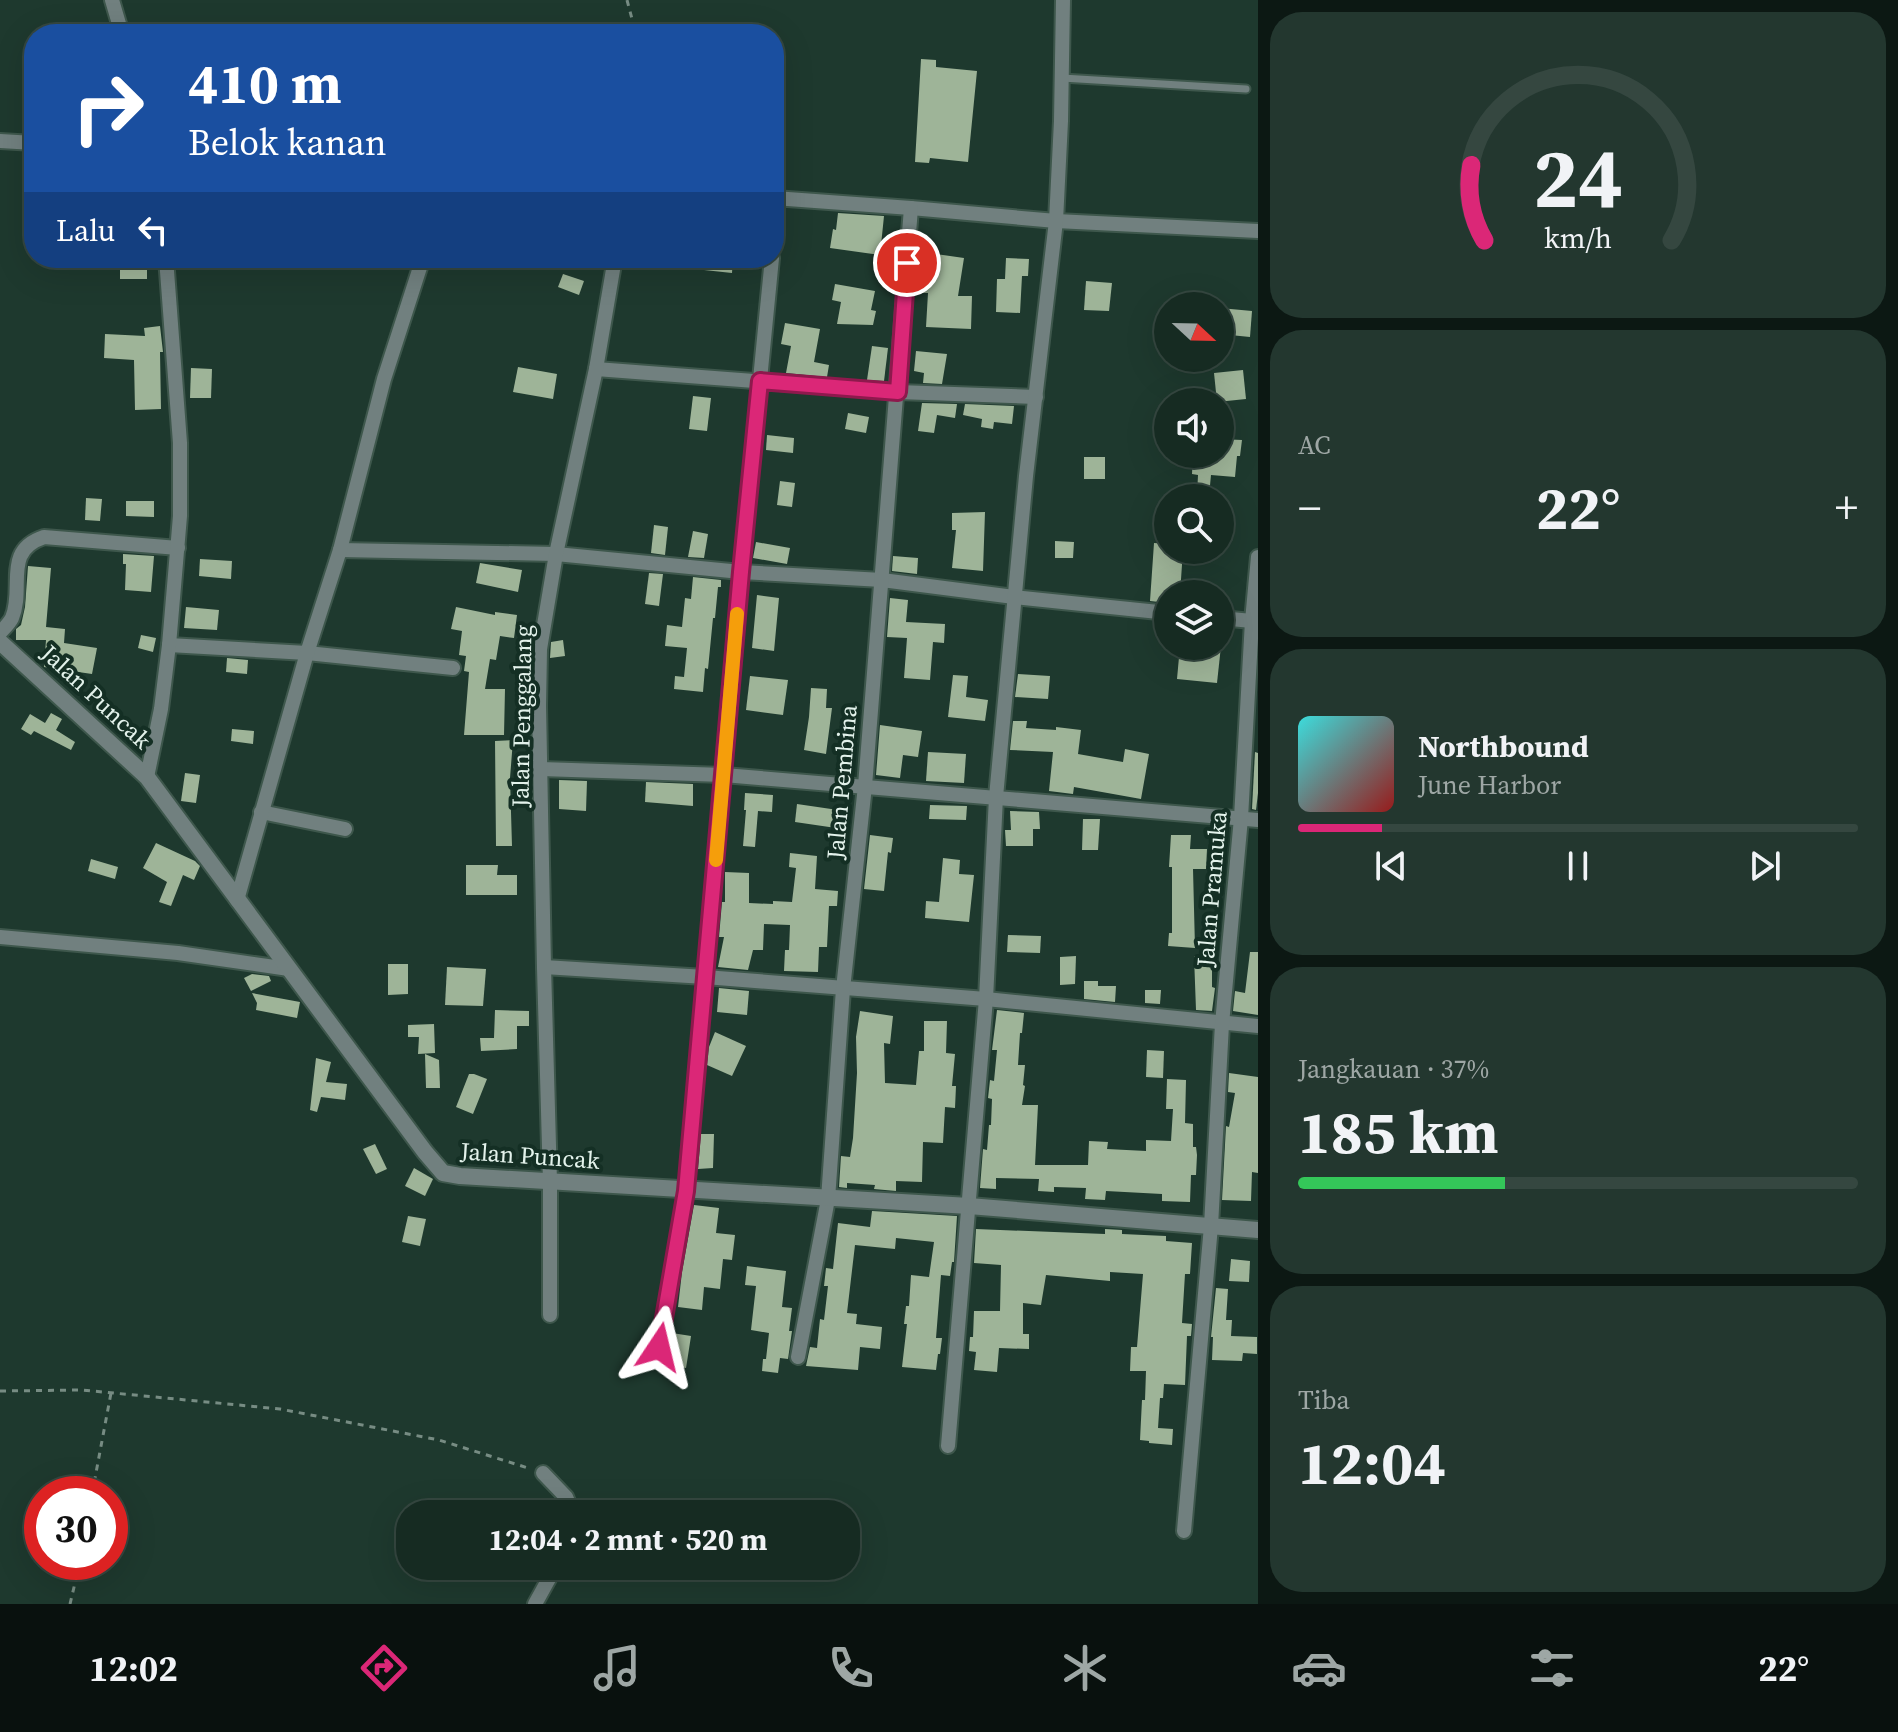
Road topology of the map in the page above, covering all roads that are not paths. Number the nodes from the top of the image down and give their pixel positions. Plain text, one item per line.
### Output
1 (112, 0) edge
2 (1063, 0) edge
3 (119, 24) edge
4 (1062, 78) junction
5 (1246, 89) dead end
6 (0, 141) edge
7 (24, 142) edge
8 (784, 199) edge
9 (911, 208) junction
10 (1056, 221) junction
11 (1258, 231) edge
12 (167, 268) edge
13 (420, 268) edge
14 (613, 268) edge
15 (771, 268) edge
16 (596, 369) junction
17 (760, 381) junction
18 (898, 392) junction
19 (1036, 397) junction
20 (178, 548) junction
21 (340, 550) junction
22 (556, 554) junction
23 (1258, 557) edge
24 (741, 572) junction
25 (882, 580) junction
26 (1014, 597) junction
27 (1154, 612) edge
28 (1234, 619) edge
29 (1252, 621) junction
30 (0, 633) edge
31 (0, 642) edge
32 (169, 645) junction
33 (307, 653) junction
34 (453, 668) dead end
35 (541, 769) junction
36 (724, 775) junction
37 (147, 777) junction
38 (865, 786) junction
39 (996, 797) junction
40 (261, 812) junction
41 (1241, 818) junction
42 (1258, 820) edge
43 (345, 829) dead end
44 (237, 900) junction
45 (0, 937) edge
46 (544, 967) junction
47 (289, 969) junction
48 (705, 977) junction
49 (843, 989) junction
50 (986, 999) junction
51 (1222, 1024) junction
52 (1258, 1026) edge
53 (550, 1182) junction
54 (686, 1191) junction
55 (828, 1199) junction
56 (969, 1206) junction
57 (1211, 1226) junction
58 (1258, 1230) edge
59 (550, 1315) dead end
60 (659, 1347) dead end
61 (798, 1357) dead end
62 (948, 1446) dead end
63 (543, 1473) road end
64 (567, 1500) edge
65 (1184, 1531) dead end
66 (548, 1580) edge
67 (535, 1604) edge

1 - 3 street
2 - 4 street
4 - 5 lane
4 - 10 street
6 - 7 street
8 - 9 street
9 - 10 street
9 - 18 street, Jalan Pembina
10 - 11 street
10 - 19 street
12 - 20 street
13 - 21 street
14 - 16 street, Jalan Penggalang
15 - 17 street
16 - 17 street
16 - 22 street, Jalan Penggalang
17 - 18 street
17 - 24 street
18 - 19 street
18 - 25 street, Jalan Pembina
19 - 26 street
20 - 30 street
20 - 32 street
21 - 22 street
21 - 33 street
22 - 24 street
22 - 35 street, Jalan Penggalang
23 - 29 street, Jalan Pramuka
24 - 25 street
24 - 36 street
25 - 26 street
25 - 38 street, Jalan Pembina
26 - 27 street
26 - 39 street
28 - 29 street
29 - 41 street, Jalan Pramuka
31 - 37 street, Jalan Puncak
32 - 33 street
32 - 37 street
33 - 34 street
33 - 40 street
35 - 36 street
35 - 46 street, Jalan Penggalang
36 - 38 street
36 - 48 street
37 - 44 street, Jalan Puncak
38 - 39 street
38 - 49 street, Jalan Pembina
39 - 41 street
39 - 50 street
40 - 43 street
40 - 44 street
41 - 42 street
41 - 51 street, Jalan Pramuka
44 - 47 street, Jalan Puncak
45 - 47 street
46 - 48 street
46 - 53 street, Jalan Penggalang
47 - 53 street, Jalan Puncak
48 - 49 street
48 - 54 street
49 - 50 street
49 - 55 street, Jalan Pembina
50 - 51 street
50 - 56 street
51 - 52 street
51 - 57 street, Jalan Pramuka
53 - 54 street, Jalan Puncak
53 - 59 street, Jalan Penggalang
54 - 55 street, Jalan Puncak
54 - 60 street
55 - 56 street, Jalan Puncak
55 - 61 street, Jalan Pembina
56 - 57 street, Jalan Puncak
56 - 62 street
57 - 58 street, Jalan Puncak
57 - 65 street, Jalan Pramuka
63 - 64 street
66 - 67 street

